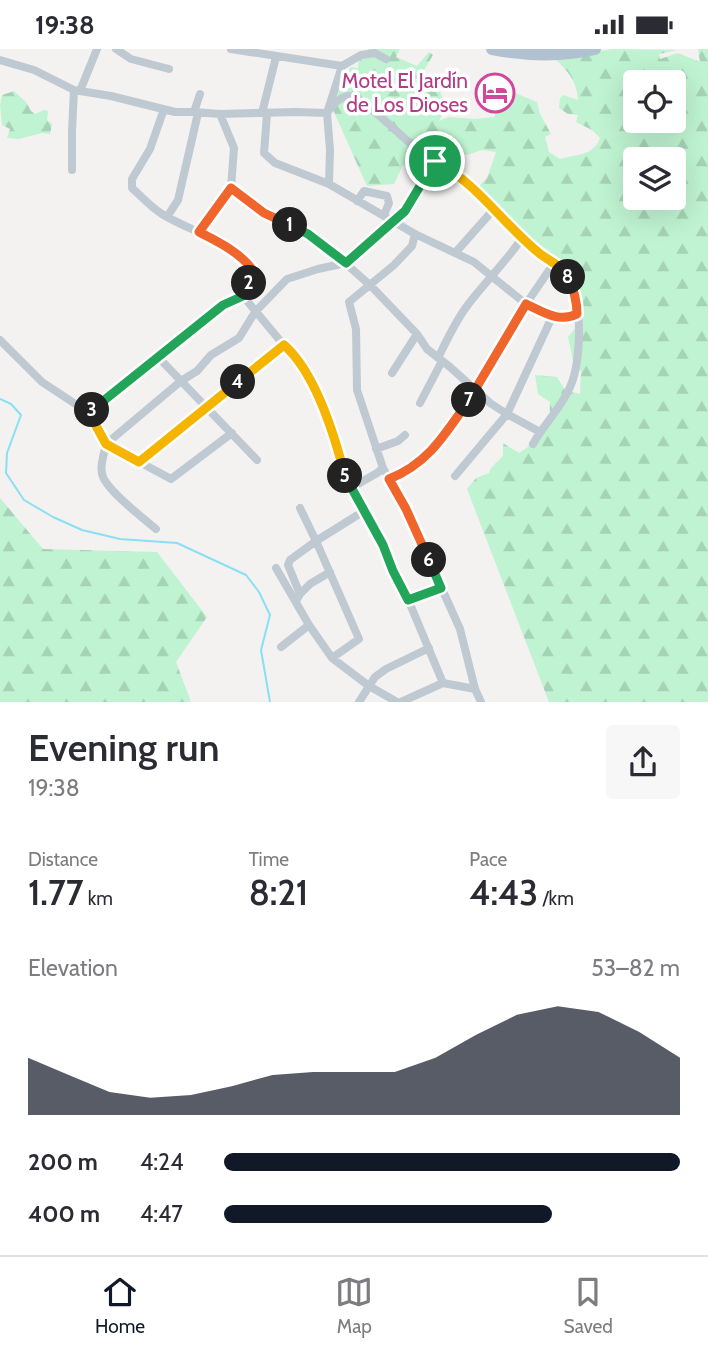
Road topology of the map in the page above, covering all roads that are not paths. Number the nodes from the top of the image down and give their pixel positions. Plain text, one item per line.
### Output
1 (97, 49) edge
2 (116, 49) edge
3 (231, 49) edge
4 (492, 49) edge
5 (595, 49) edge
6 (276, 57) junction
7 (386, 59) dead end
8 (0, 60) edge
9 (342, 66) junction
10 (169, 69) dead end
11 (77, 91) junction
12 (200, 94) dead end
13 (163, 109) junction
14 (196, 112) junction
15 (265, 113) junction
16 (327, 113) junction
17 (220, 114) junction
18 (435, 161) junction
19 (72, 170) dead end
20 (329, 184) junction
21 (231, 188) junction
22 (357, 201) junction
23 (494, 209) junction
24 (384, 215) junction
25 (167, 217) junction
26 (394, 222) junction
27 (199, 232) junction
28 (415, 234) junction
29 (522, 238) junction
30 (455, 253) junction
31 (346, 263) junction
32 (554, 263) junction
33 (491, 276) junction
34 (371, 286) junction
35 (243, 296) junction
36 (526, 304) junction
37 (255, 311) junction
38 (577, 314) junction
39 (552, 317) junction
40 (417, 334) junction
41 (0, 340) edge
42 (284, 345) junction
43 (159, 357) junction
44 (440, 360) junction
45 (391, 373) dead end
46 (181, 381) junction
47 (477, 390) junction
48 (420, 404) dead end
49 (207, 407) junction
50 (89, 413) junction
51 (508, 414) junction
52 (540, 432) junction
53 (232, 433) junction
54 (405, 435) dead end
55 (106, 444) junction
56 (533, 444) dead end
57 (376, 449) junction
58 (257, 460) dead end
59 (139, 462) junction
60 (383, 468) junction
61 (455, 477) dead end
62 (389, 479) junction
63 (351, 488) junction
64 (300, 508) dead end
65 (364, 511) junction
66 (156, 529) dead end
67 (316, 541) junction
68 (276, 568) dead end
69 (330, 572) junction
70 (441, 588) junction
71 (298, 598) junction
72 (408, 600) junction
73 (309, 625) junction
74 (281, 647) dead end
75 (429, 648) junction
76 (332, 658) junction
77 (443, 683) junction
78 (369, 686) junction
79 (475, 689) junction
80 (359, 702) edge
81 (399, 702) edge
82 (481, 702) edge

1 - 11 street
2 - 10 street
3 - 6 street
4 - 5 main road
6 - 9 street
6 - 15 street
7 - 9 street
8 - 11 street
9 - 16 street
11 - 13 street
11 - 19 street
12 - 14 street
13 - 14 street
13 - 25 street
14 - 17 street
14 - 25 street
15 - 16 street
15 - 17 street
15 - 20 street
16 - 18 street
16 - 20 street
17 - 21 street
18 - 23 street
18 - 26 street
20 - 22 street
21 - 27 street
21 - 31 street
22 - 24 street
22 - 24 street
23 - 29 street
23 - 30 street
24 - 26 street
25 - 27 street
26 - 28 street
26 - 31 street
27 - 35 street
28 - 30 street
28 - 34 street
29 - 32 street
29 - 33 street
30 - 33 street
31 - 34 street
31 - 37 street
32 - 36 street
32 - 38 street
33 - 36 street
33 - 44 street
34 - 40 street
34 - 57 street
35 - 37 street
35 - 43 street
36 - 39 street
36 - 47 street
37 - 42 street
37 - 46 street
38 - 39 street
38 - 52 street
39 - 51 street
40 - 44 street
40 - 45 street
41 - 50 street
42 - 49 street
42 - 63 street
43 - 46 street
43 - 50 street
44 - 47 street
44 - 48 street
46 - 49 street
46 - 55 street
47 - 51 street
47 - 62 street
49 - 53 street
49 - 59 street
50 - 55 street
51 - 52 street
51 - 61 street
52 - 56 street
53 - 58 street
53 - 59 street
54 - 57 street
55 - 59 street
55 - 66 street
57 - 60 street
60 - 62 street
60 - 63 street
62 - 70 street
63 - 65 street
64 - 67 street
65 - 67 street
65 - 72 street
67 - 69 street
67 - 71 street
68 - 71 street
69 - 71 street
69 - 76 street
70 - 72 street
70 - 79 street
71 - 73 street
72 - 75 street
73 - 74 street
73 - 76 street
75 - 77 street
75 - 78 street
76 - 78 street
77 - 79 street
77 - 81 street
78 - 80 street
78 - 81 street
79 - 82 street

